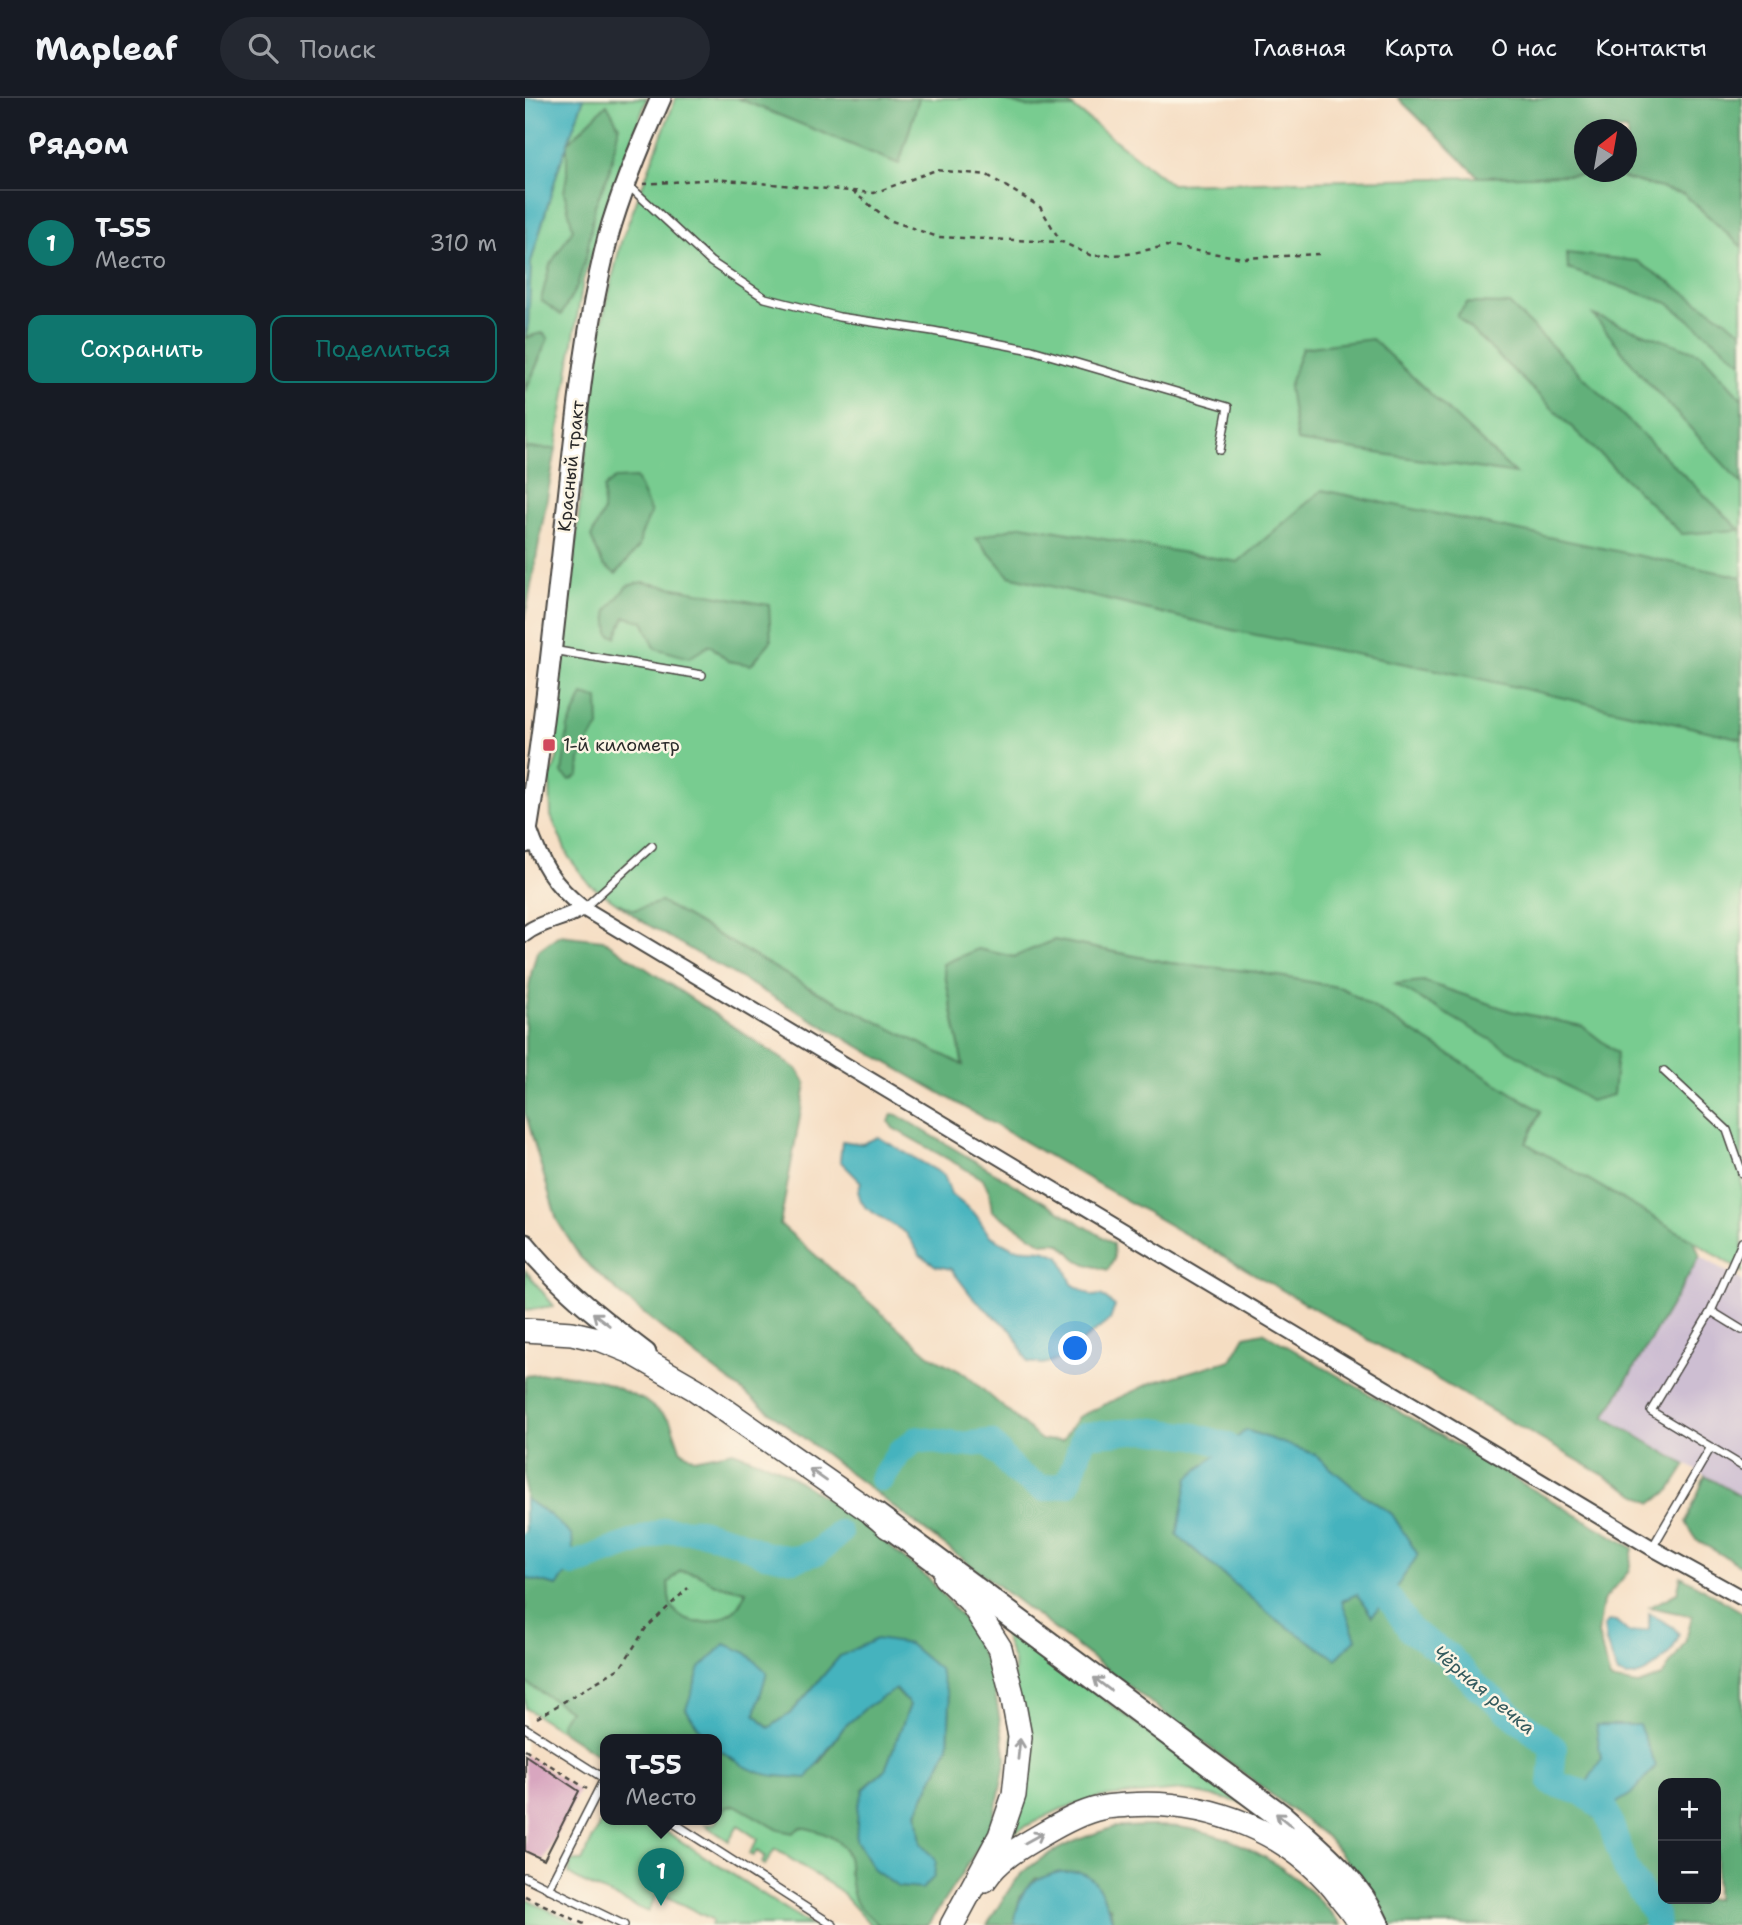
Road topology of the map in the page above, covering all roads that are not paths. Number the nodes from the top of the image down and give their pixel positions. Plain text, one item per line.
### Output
1 (661, 98) edge
2 (626, 184) junction
3 (1220, 450) dead end
4 (551, 650) junction
5 (702, 675) dead end
6 (526, 834) edge
7 (652, 846) dead end
8 (583, 908) junction
9 (525, 934) edge
10 (1664, 1071) dead end
11 (1742, 1173) edge
12 (1742, 1242) edge
13 (525, 1244) edge
14 (1711, 1311) junction
15 (525, 1330) edge
16 (1742, 1330) edge
17 (695, 1389) junction
18 (1711, 1447) junction
19 (1742, 1466) edge
20 (874, 1514) junction
21 (1652, 1548) junction
22 (1742, 1598) edge
23 (525, 1728) edge
24 (600, 1776) edge
25 (600, 1787) edge
26 (677, 1825) edge
27 (525, 1877) edge
28 (548, 1889) junction
29 (624, 1925) edge
30 (834, 1925) edge
31 (952, 1925) edge
32 (960, 1925) edge
33 (1360, 1925) edge
34 (1377, 1925) edge

1 - 2 main road, Красный тракт
2 - 3 lane
2 - 4 main road, Красный тракт
4 - 5 lane
4 - 6 main road, Красный тракт
6 - 8 street
7 - 8 lane
8 - 9 street
8 - 21 street
10 - 11 lane
12 - 14 lane
17 -> 13 main road
14 - 16 lane
14 - 18 lane
15 - 17 main road
20 -> 17 main road
18 - 19 lane
18 - 21 lane
31 -> 20 main road
34 -> 20 highway
21 - 22 street
23 - 24 lane
25 - 28 lane
26 - 30 lane
27 - 28 lane
28 - 29 lane
32 -> 33 main road

